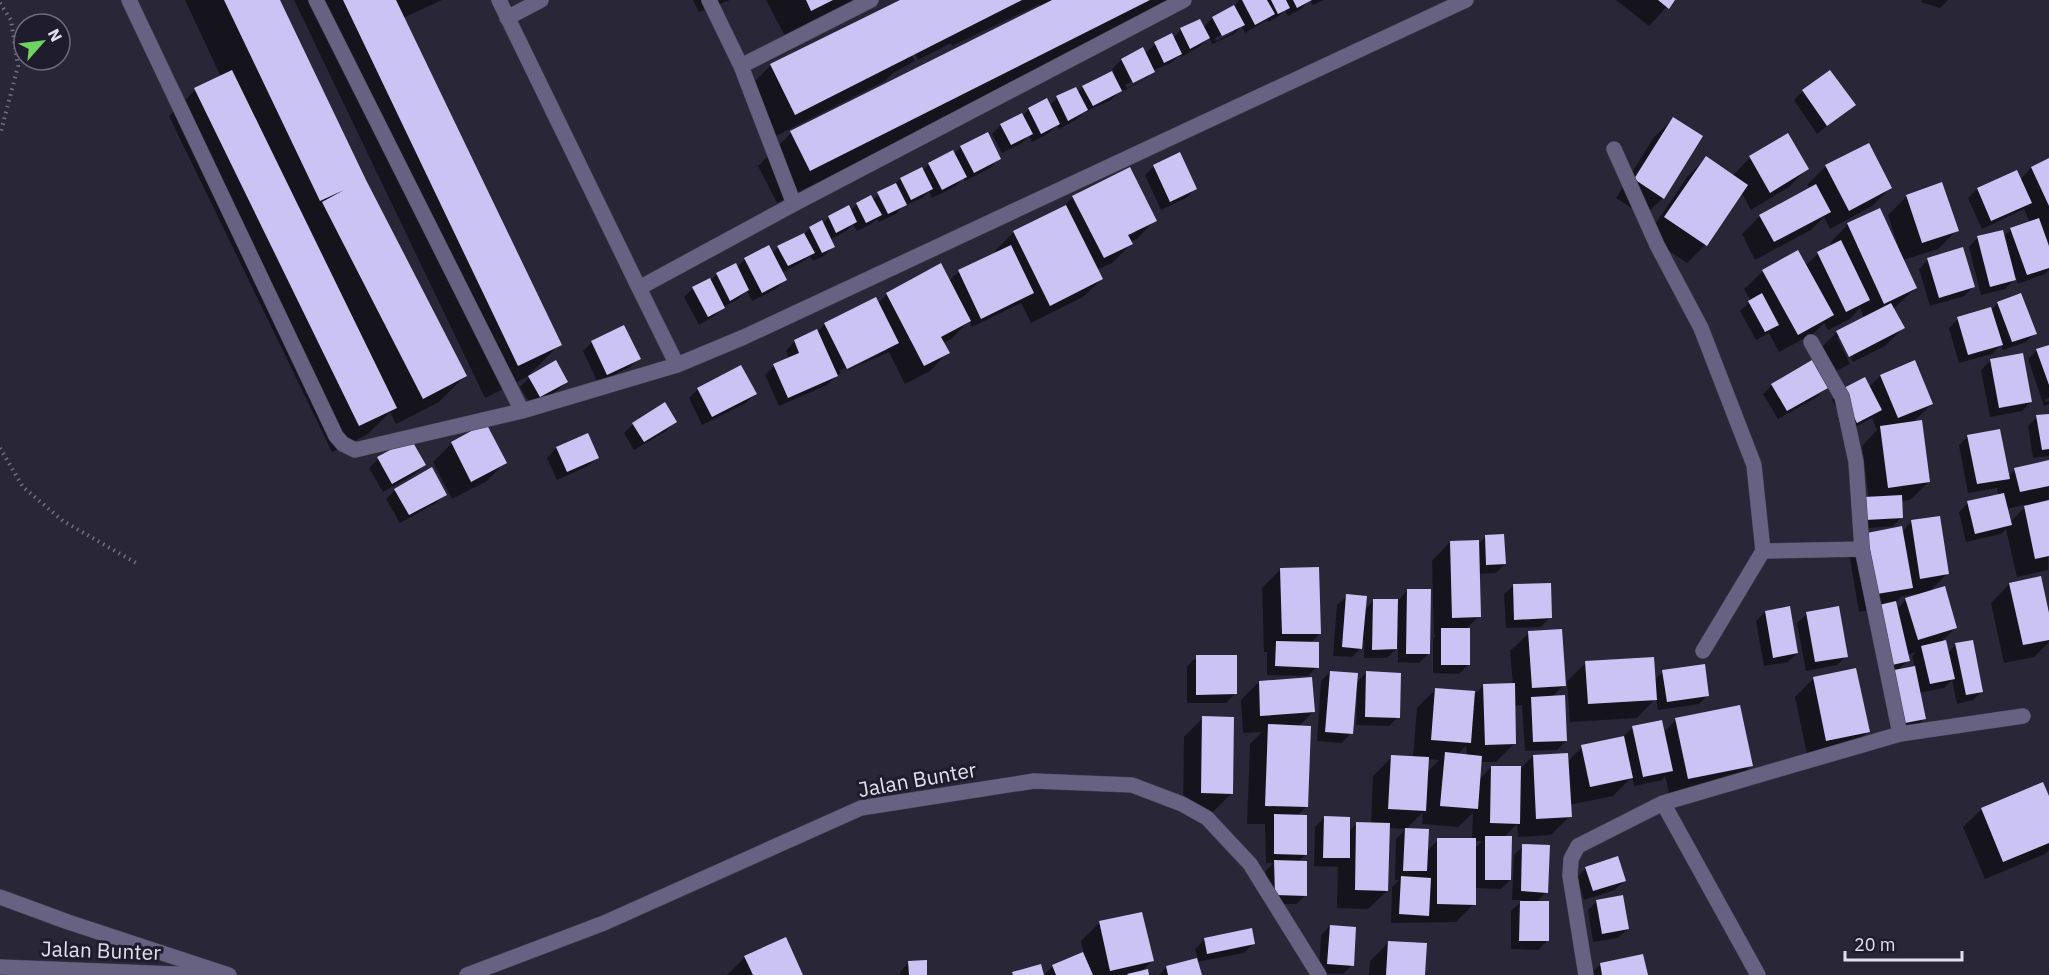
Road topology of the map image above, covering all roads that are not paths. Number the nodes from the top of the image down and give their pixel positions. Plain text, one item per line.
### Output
1 (129, 0) edge
2 (316, 0) edge
3 (499, 0) edge
4 (541, 0) edge
5 (709, 0) edge
6 (871, 0) edge
7 (1184, 0) edge
8 (1466, 0) edge
9 (507, 18) junction
10 (741, 66) junction
11 (1614, 149) dead end
12 (794, 204) junction
13 (639, 288) junction
14 (1810, 342) dead end
15 (676, 365) junction
16 (522, 411) junction
17 (1862, 549) junction
18 (1763, 551) junction
19 (1703, 651) dead end
20 (2023, 716) dead end
21 (1900, 734) junction
22 (1663, 803) junction
23 (0, 897) edge
24 (0, 967) edge
25 (200, 975) edge
26 (229, 975) edge
27 (467, 975) edge
28 (1319, 975) edge
29 (1586, 975) edge
30 (1758, 975) edge

1 - 16 street
2 - 16 street
3 - 9 street
4 - 9 street
5 - 10 street
6 - 10 street
7 - 12 street
8 - 15 street
9 - 13 street
10 - 12 street
11 - 18 street
12 - 13 street
13 - 15 street
14 - 17 street
15 - 16 street
17 - 18 street
17 - 21 street
18 - 19 street
20 - 21 street
21 - 22 street
22 - 29 street
22 - 30 street
23 - 26 street
24 - 25 street, Jalan Bunter
27 - 28 street, Jalan Bunter

